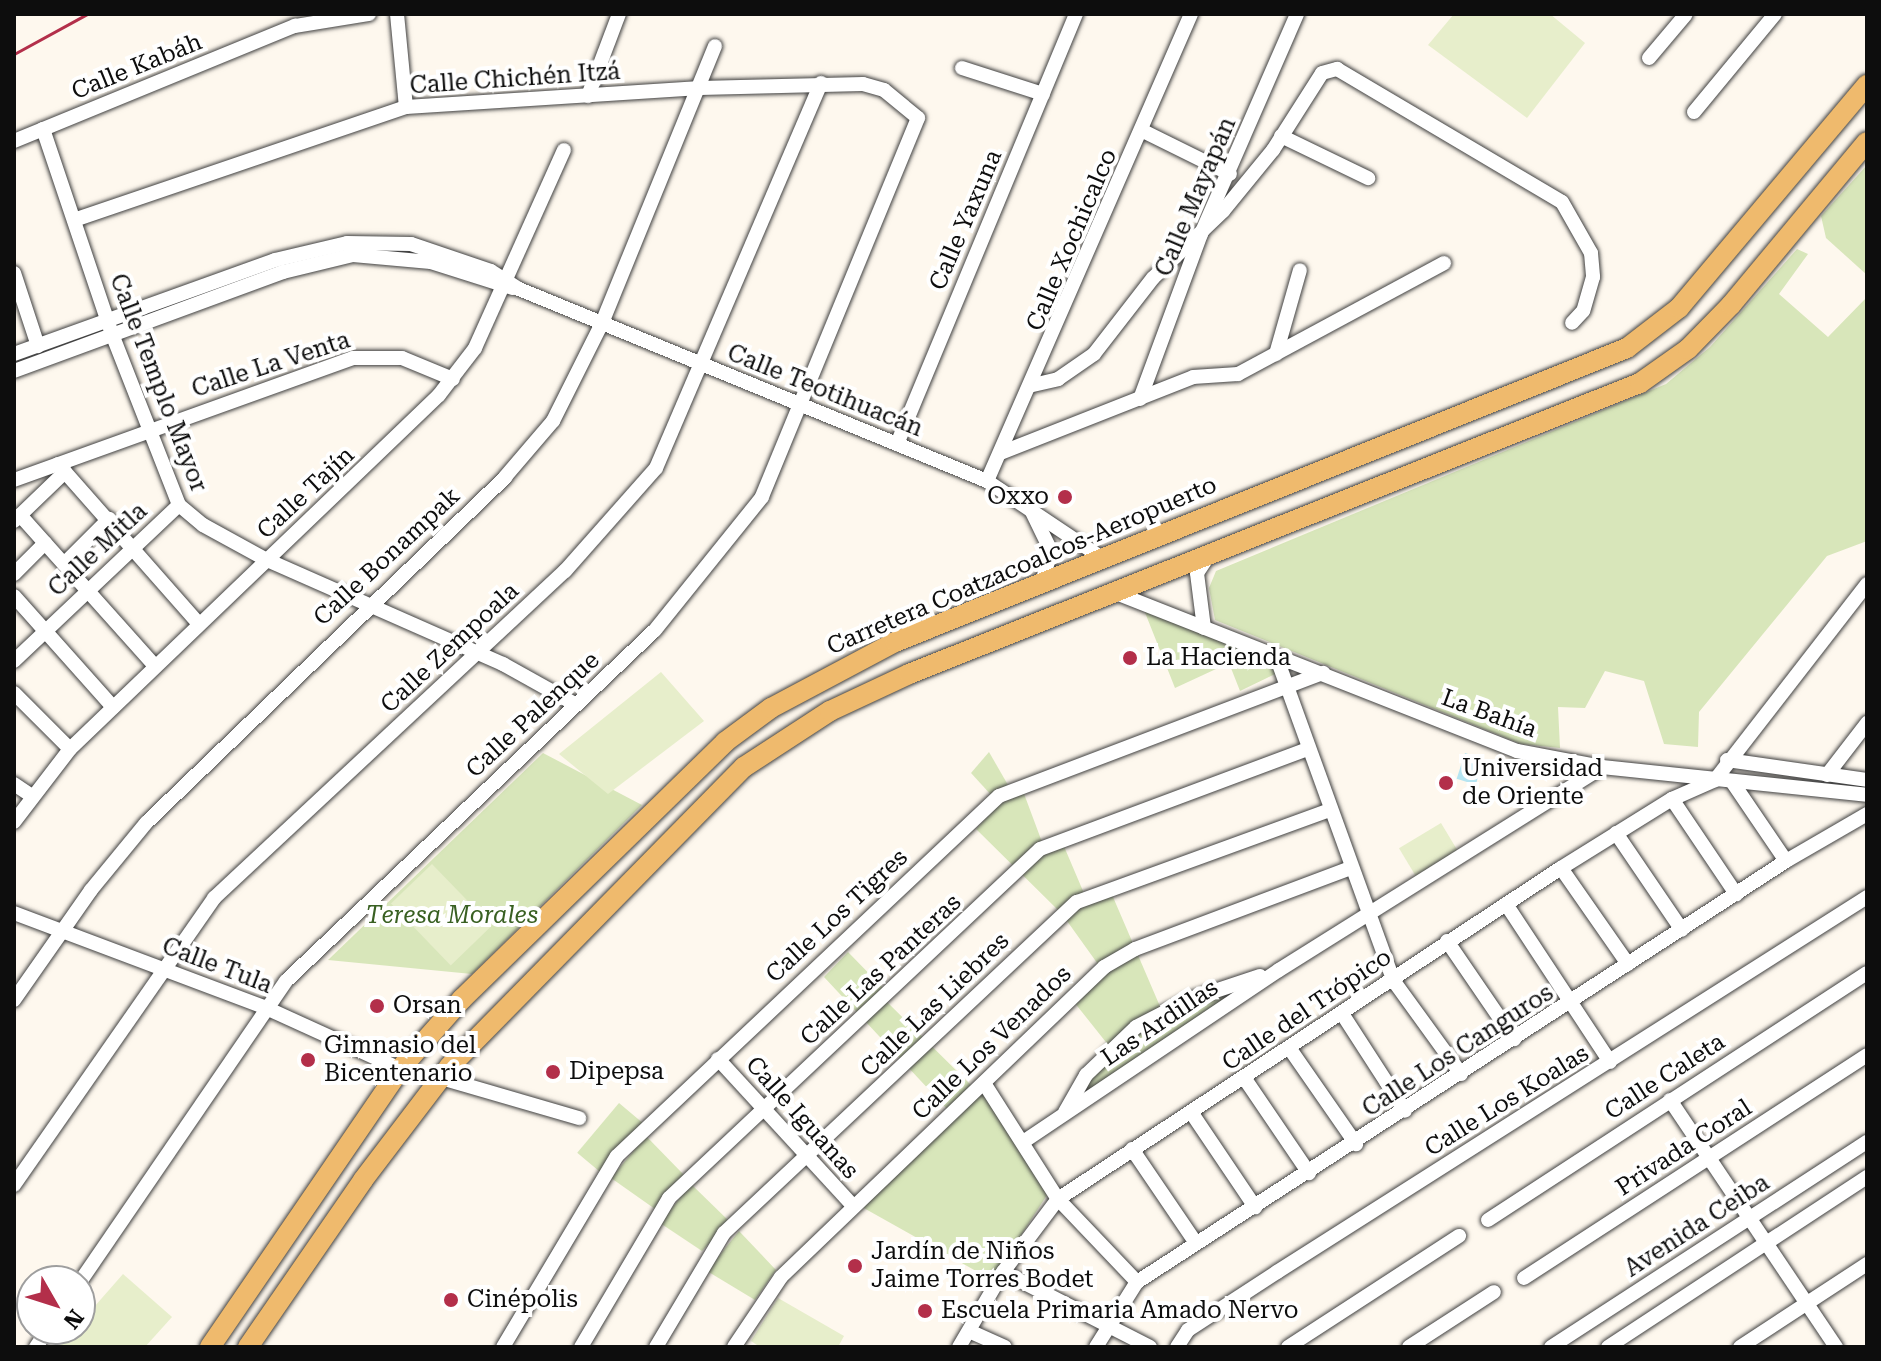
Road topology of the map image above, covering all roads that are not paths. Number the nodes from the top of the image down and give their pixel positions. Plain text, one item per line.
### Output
1 (369, 14) edge
2 (397, 14) edge
3 (619, 14) edge
4 (1076, 14) edge
5 (1191, 14) edge
6 (1297, 14) edge
7 (1686, 14) edge
8 (1775, 14) edge
9 (290, 20) edge
10 (715, 46) dead end
11 (1649, 58) dead end
12 (962, 68) dead end
13 (821, 83) junction
14 (1867, 85) edge
15 (700, 88) junction
16 (1043, 94) junction
17 (588, 96) junction
18 (406, 107) junction
19 (1694, 112) dead end
20 (918, 118) joint
21 (43, 129) junction
22 (1143, 131) junction
23 (1281, 136) junction
24 (14, 141) edge
25 (1867, 142) edge
26 (564, 150) dead end
27 (1230, 174) junction
28 (1368, 178) dead end
29 (74, 220) junction
30 (1201, 234) junction
31 (1444, 263) dead end
32 (1300, 270) dead end
33 (14, 273) edge
34 (511, 286) junction
35 (602, 323) junction
36 (1572, 323) dead end
37 (109, 327) junction
38 (38, 346) junction
39 (14, 354) edge
40 (1276, 354) junction
41 (700, 364) junction
42 (14, 371) edge
43 (453, 379) junction
44 (1033, 385) junction
45 (1140, 399) junction
46 (798, 404) junction
47 (148, 429) junction
48 (897, 444) junction
49 (1003, 452) junction
50 (1348, 459) junction
51 (61, 468) junction
52 (14, 480) edge
53 (987, 481) junction
54 (1360, 492) junction
55 (1024, 503) junction
56 (179, 505) junction
57 (17, 518) edge
58 (109, 519) junction
59 (45, 543) junction
60 (134, 546) junction
61 (1211, 551) junction
62 (1102, 558) junction
63 (267, 560) junction
64 (64, 564) junction
65 (14, 574) edge
66 (1042, 583) junction
67 (1867, 584) edge
68 (87, 590) junction
69 (1116, 593) junction
70 (14, 596) edge
71 (366, 606) junction
72 (199, 624) junction
73 (1204, 628) junction
74 (46, 630) junction
75 (895, 642) junction
76 (475, 651) junction
77 (1276, 656) junction
78 (14, 661) edge
79 (155, 666) junction
80 (1323, 673) junction
81 (909, 674) junction
82 (1283, 684) junction
83 (14, 693) edge
84 (575, 704) junction
85 (113, 707) junction
86 (1867, 723) edge
87 (70, 749) junction
88 (1307, 749) junction
89 (1727, 760) junction
90 (1602, 767) junction
91 (1827, 775) junction
92 (1715, 780) junction
93 (1867, 780) edge
94 (1733, 783) junction
95 (14, 784) edge
96 (1867, 795) edge
97 (32, 796) junction
98 (1672, 799) junction
99 (1330, 810) junction
100 (1867, 814) edge
101 (14, 822) edge
102 (1616, 833) junction
103 (613, 849) junction
104 (1786, 861) junction
105 (1350, 868) junction
106 (1561, 868) junction
107 (636, 874) junction
108 (1736, 894) junction
109 (1867, 897) edge
110 (1506, 904) junction
111 (14, 913) edge
112 (1367, 914) junction
113 (62, 930) junction
114 (1682, 930) junction
115 (1447, 941) junction
116 (1628, 964) junction
117 (162, 968) junction
118 (1279, 970) junction
119 (1867, 973) edge
120 (1393, 980) junction
121 (14, 1000) edge
122 (1572, 1002) junction
123 (264, 1007) junction
124 (1343, 1015) junction
125 (1514, 1039) junction
126 (1290, 1049) junction
127 (1867, 1055) edge
128 (718, 1059) junction
129 (1610, 1062) junction
130 (400, 1069) junction
131 (1461, 1074) junction
132 (441, 1078) junction
133 (1245, 1079) junction
134 (984, 1083) junction
135 (1670, 1100) junction
136 (763, 1110) junction
137 (1405, 1111) junction
138 (1191, 1112) junction
139 (1065, 1113) junction
140 (579, 1118) dead end
141 (1023, 1142) junction
142 (1867, 1142) edge
143 (1356, 1144) junction
144 (1132, 1149) junction
145 (807, 1156) junction
146 (1709, 1158) junction
147 (1309, 1173) junction
148 (1867, 1177) edge
149 (14, 1185) edge
150 (1058, 1199) junction
151 (853, 1206) junction
152 (1255, 1207) junction
153 (300, 1214) junction
154 (1750, 1218) junction
155 (1488, 1220) dead end
156 (1459, 1236) dead end
157 (322, 1241) junction
158 (1766, 1241) junction
159 (1196, 1243) junction
160 (1867, 1264) edge
161 (91, 1265) edge
162 (1003, 1272) junction
163 (1524, 1278) dead end
164 (1137, 1282) junction
165 (1494, 1292) dead end
166 (1807, 1303) junction
167 (1109, 1323) junction
168 (969, 1331) junction
169 (210, 1347) edge
170 (248, 1347) edge
171 (503, 1347) edge
172 (581, 1347) edge
173 (656, 1347) edge
174 (734, 1347) edge
175 (959, 1347) edge
176 (1005, 1347) edge
177 (1096, 1347) edge
178 (1150, 1347) edge
179 (1177, 1347) edge
180 (1288, 1347) edge
181 (1409, 1347) edge
182 (1551, 1347) edge
183 (1608, 1347) edge
184 (1740, 1347) edge
185 (1836, 1347) edge

1 - 9 street, Calle Kabáh
2 - 18 street
3 - 17 street
4 - 16 street, Calle Yaxuna
5 - 22 street, Calle Xochicalco
6 - 27 street, Calle Mayapán
7 - 11 street
8 - 19 street
9 - 21 street, Calle Kabáh
10 - 15 street, Calle Bonampak
12 - 16 street
13 - 15 street, Calle Chichén Itzá
13 - 20 street, Calle Chichén Itzá
13 - 41 street, Calle Zempoala
14 - 50 main road, Carretera Coatzacoalcos-Aeropuerto
15 - 17 street, Calle Chichén Itzá
15 - 35 street, Calle Bonampak
16 - 48 street, Calle Yaxuna
17 - 18 street, Calle Chichén Itzá
18 - 29 street, Calle Chichén Itzá
20 - 46 street, Calle Palenque
21 - 24 street, Calle Kabáh
21 - 29 street, Calle Templo Mayor
22 - 27 street
22 - 44 street, Calle Xochicalco
23 - 28 street
23 - 30 street
23 - 36 street
25 - 54 main road
26 - 34 street, Calle Tajín
27 - 30 street, Calle Mayapán
29 - 37 street, Calle Templo Mayor
30 - 44 street
30 - 45 street, Calle Mayapán
31 - 40 street
32 - 40 street
33 - 38 street
34 - 35 street, Calle Teotihuacán
34 - 37 street, Calle Teotihuacán
34 - 43 street, Calle Tajín
35 - 41 street, Calle Teotihuacán
35 - 71 street, Calle Bonampak
37 - 38 street, Calle Teotihuacán
37 - 42 street, Calle Teotihuacán
37 - 47 street, Calle Templo Mayor
38 - 39 street, Calle Teotihuacán
40 - 45 street
41 - 46 street, Calle Teotihuacán
41 - 76 street, Calle Zempoala
43 - 47 street, Calle La Venta
43 - 63 street, Calle Tajín
44 - 49 street, Calle Xochicalco
45 - 49 street
46 - 48 street, Calle Teotihuacán
46 - 84 street, Calle Palenque
47 - 51 street, Calle La Venta
47 - 56 street, Calle Templo Mayor
48 - 53 street, Calle Teotihuacán
49 - 53 street, Calle Xochicalco
50 - 54 main road
50 - 62 main road, Carretera Coatzacoalcos-Aeropuerto
51 - 52 street, Calle La Venta
51 - 57 street
51 - 58 street
53 - 55 street, Calle Teotihuacán
54 - 61 main road
55 - 62 street, Calle Teotihuacán
55 - 66 street
56 - 60 street, Calle Mitla
56 - 63 street, Calle Templo Mayor
57 - 59 street
58 - 60 street
58 - 64 street
59 - 64 street
59 - 65 street
60 - 68 street, Calle Mitla
60 - 72 street
61 - 69 main road
61 - 73 street
62 - 66 main road, Carretera Coatzacoalcos-Aeropuerto
63 - 71 street, Calle Templo Mayor
63 - 72 street, Calle Tajín
64 - 68 street
66 - 75 main road, Carretera Coatzacoalcos-Aeropuerto
67 - 89 street
68 - 74 street, Calle Mitla
68 - 79 street
69 - 73 street, La Bahía
69 - 81 main road
70 - 74 street
71 - 76 street, Calle Templo Mayor
71 - 113 street, Calle Bonampak
72 - 79 street, Calle Tajín
73 - 77 street, La Bahía
74 - 78 street, Calle Mitla
74 - 85 street
75 - 81 main road
75 - 103 main road, Carretera Coatzacoalcos-Aeropuerto
76 - 84 street, Calle Templo Mayor
76 - 117 street, Calle Zempoala
77 - 80 street, La Bahía
77 - 82 street
79 - 85 street, Calle Tajín
80 - 82 street, Calle Los Tigres
80 - 90 street, La Bahía
81 - 107 main road
82 - 88 street
82 - 128 street, Calle Los Tigres
83 - 87 street
84 - 123 street, Calle Palenque
85 - 87 street, Calle Tajín
86 - 91 street
87 - 97 street, Calle Tajín
88 - 99 street
88 - 136 street, Calle Las Panteras
89 - 91 street
89 - 92 street
90 - 92 street, La Bahía
90 - 112 street, Las Ardillas
91 - 93 street
92 - 94 street, La Bahía
92 - 98 street, Calle del Trópico
94 - 96 street, La Bahía
94 - 104 street
95 - 97 street
97 - 101 street, Calle Tajín
98 - 102 street, Calle del Trópico
98 - 108 street
99 - 105 street
99 - 145 street, Calle Las Liebres
100 - 104 street, Calle Los Canguros
102 - 106 street, Calle del Trópico
102 - 114 street
103 - 107 main road
103 - 130 main road, Carretera Coatzacoalcos-Aeropuerto
104 - 108 street, Calle Los Canguros
105 - 112 street
105 - 134 street, Calle Los Venados
106 - 110 street, Calle del Trópico
106 - 116 street
107 - 132 main road
108 - 114 street, Calle Los Canguros
109 - 129 street, Calle Los Koalas
110 - 115 street, Calle del Trópico
110 - 122 street
111 - 113 street, Calle Tula
112 - 118 street, Las Ardillas
112 - 120 street
113 - 117 street, Calle Tula
113 - 121 street, Calle Bonampak
114 - 116 street, Calle Los Canguros
115 - 120 street, Calle del Trópico
115 - 125 street
116 - 122 street, Calle Los Canguros
117 - 123 street, Calle Tula
117 - 149 street, Calle Zempoala
118 - 139 street, Las Ardillas
118 - 139 street, Las Ardillas
119 - 135 street, Calle Caleta
120 - 124 street, Calle del Trópico
120 - 131 street
122 - 125 street, Calle Los Canguros
122 - 129 street
123 - 130 street, Calle Tula
123 - 161 street, Calle Palenque
124 - 126 street, Calle del Trópico
124 - 137 street
125 - 131 street, Calle Los Canguros
126 - 133 street, Calle del Trópico
126 - 143 street
127 - 146 street, Privada Coral
128 - 136 street, Calle Iguanas
128 - 171 street, Calle Los Tigres
129 - 179 street, Calle Los Koalas
130 - 153 main road, Carretera Coatzacoalcos-Aeropuerto
131 - 137 street, Calle Los Canguros
132 - 140 street
132 - 157 main road
133 - 138 street, Calle del Trópico
133 - 147 street
134 - 141 street
134 - 151 street, Calle Los Venados
135 - 146 street
135 - 155 street, Calle Caleta
136 - 145 street, Calle Iguanas
136 - 172 street, Calle Las Panteras
137 - 143 street, Calle Los Canguros
138 - 144 street, Calle del Trópico
138 - 152 street
139 - 141 street, Las Ardillas
141 - 150 street
142 - 154 street, Avenida Ceiba
143 - 147 street, Calle Los Canguros
144 - 150 street, Calle del Trópico
144 - 159 street
145 - 151 street, Calle Iguanas
145 - 173 street, Calle Las Liebres
146 - 154 street
146 - 163 street, Privada Coral
147 - 152 street, Calle Los Canguros
148 - 158 street, Avenida Ceiba
150 - 162 street, Calle del Trópico
150 - 164 street
151 - 174 street, Calle Los Venados
152 - 159 street, Calle Los Canguros
153 - 157 main road
153 - 169 main road, Carretera Coatzacoalcos-Aeropuerto
154 - 158 street
154 - 182 street, Avenida Ceiba
156 - 180 street
157 - 170 main road
158 - 166 street
158 - 183 street, Avenida Ceiba
159 - 164 street, Calle Los Canguros
160 - 166 street
162 - 167 street
162 - 168 street, Calle del Trópico
164 - 167 street, Calle Los Canguros
165 - 181 street
166 - 184 street
166 - 185 street
167 - 177 street, Calle Los Canguros
167 - 178 street
168 - 175 street, Calle del Trópico
168 - 176 street

